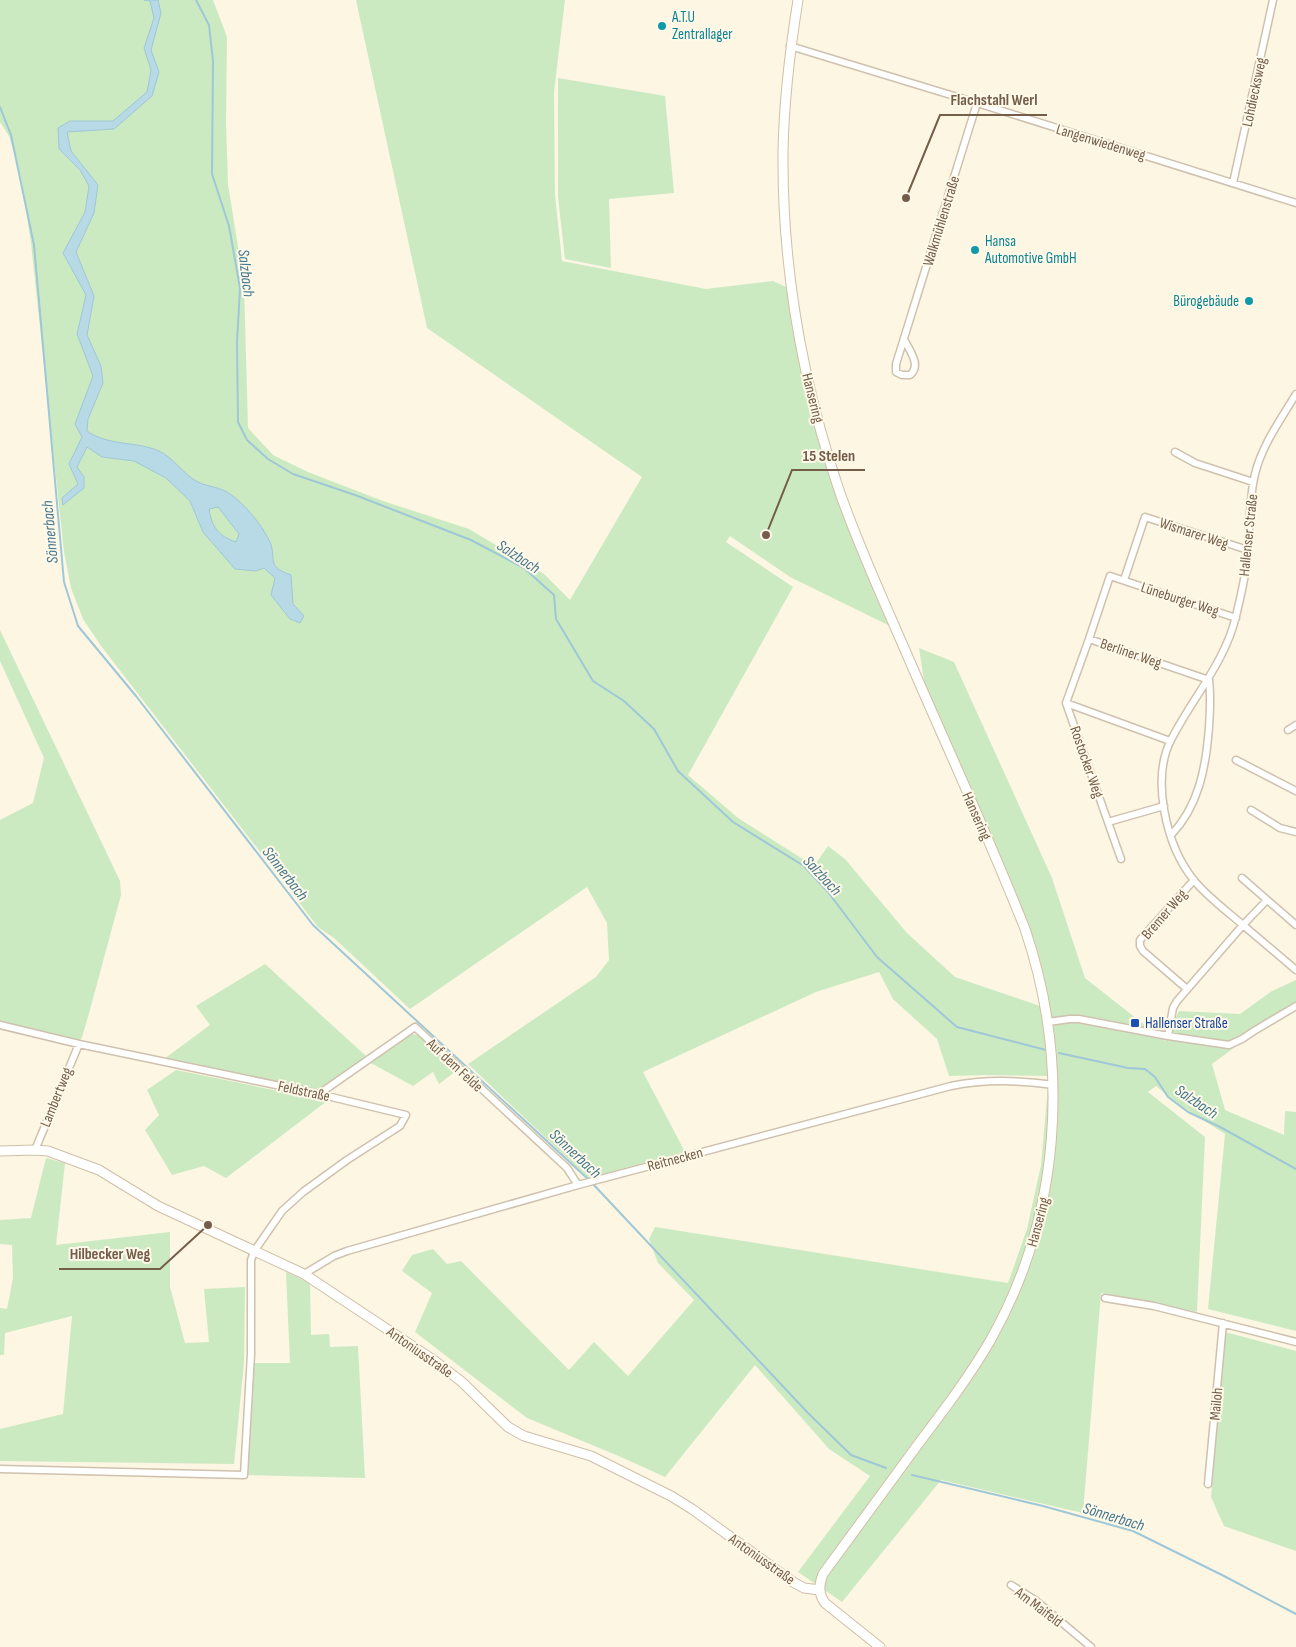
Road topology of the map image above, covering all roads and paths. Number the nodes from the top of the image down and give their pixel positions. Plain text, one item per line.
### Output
1 (798, 0) edge
2 (1273, 0) edge
3 (790, 46) junction
4 (977, 103) junction
5 (1233, 183) junction
6 (1296, 204) edge
7 (904, 339) junction
8 (1296, 394) edge
9 (1175, 452) dead end
10 (1253, 482) junction
11 (1248, 550) junction
12 (1124, 580) junction
13 (1236, 618) junction
14 (1090, 639) junction
15 (1209, 680) junction
16 (1066, 703) junction
17 (1296, 725) edge
18 (1288, 730) dead end
19 (1170, 741) junction
20 (1236, 760) dead end
21 (1296, 791) edge
22 (1164, 806) junction
23 (1251, 810) dead end
24 (1108, 822) junction
25 (1296, 832) edge
26 (1171, 836) junction
27 (1121, 859) dead end
28 (1242, 878) dead end
29 (1194, 880) junction
30 (1267, 900) junction
31 (1243, 925) junction
32 (1296, 925) edge
33 (1296, 970) edge
34 (1187, 989) junction
35 (1296, 1006) edge
36 (1048, 1022) junction
37 (0, 1025) edge
38 (1168, 1036) junction
39 (79, 1044) junction
40 (1054, 1085) junction
41 (319, 1094) junction
42 (35, 1150) junction
43 (0, 1151) edge
44 (578, 1185) junction
45 (255, 1250) junction
46 (304, 1274) junction
47 (1105, 1298) dead end
48 (1223, 1324) junction
49 (1296, 1342) edge
50 (0, 1469) edge
51 (1208, 1484) dead end
52 (1011, 1585) dead end
53 (820, 1590) junction
54 (880, 1647) edge
55 (1090, 1647) edge

1 - 3 street, Hansering
2 - 5 street, Lohdiecksweg
3 - 4 street, Langenwiedenweg
3 - 36 street, Hansering
4 - 5 street, Langenwiedenweg
4 - 7 street, Walkmühlenstraße
5 - 6 street, Langenwiedenweg
7 - 7 street, Walkmühlenstraße
8 - 10 street, Hallenser Straße
9 - 10 street
10 - 11 street, Hallenser Straße
11 - 12 street, Wismarer Weg
11 - 13 street, Hallenser Straße
12 - 13 street, Lüneburger Weg
12 - 14 street
13 - 15 street, Hallenser Straße
14 - 15 street, Berliner Weg
14 - 16 street, Berliner Weg
15 - 19 street, Hallenser Straße
15 - 26 street, Hallenser Straße
16 - 19 street
16 - 24 street, Rostocker Weg
17 - 18 street
19 - 22 street, Hallenser Straße
20 - 21 street
22 - 24 street
22 - 26 street, Hallenser Straße
23 - 25 street
24 - 27 street, Rostocker Weg
26 - 29 street, Hallenser Straße
28 - 30 street
29 - 31 street, Hallenser Straße
29 - 34 street, Bremer Weg
30 - 31 street
30 - 32 street
31 - 33 street, Hallenser Straße
31 - 34 street
34 - 38 street
35 - 38 street
36 - 38 street
36 - 40 street, Hansering
37 - 39 street, Feldstraße
39 - 41 street, Feldstraße
39 - 42 street, Lambertweg
40 - 44 street, Reitnecken
40 - 53 street, Hansering
41 - 44 street, Auf dem Felde
41 - 45 street, Feldstraße
42 - 43 street, Antoniusstraße
42 - 45 street, Antoniusstraße
44 - 46 street, Reitnecken
45 - 46 street, Antoniusstraße
45 - 50 street
46 - 53 street, Antoniusstraße
47 - 48 street
48 - 49 street
48 - 51 street, Mailoh
52 - 55 street, Am Maifeld
53 - 54 street

